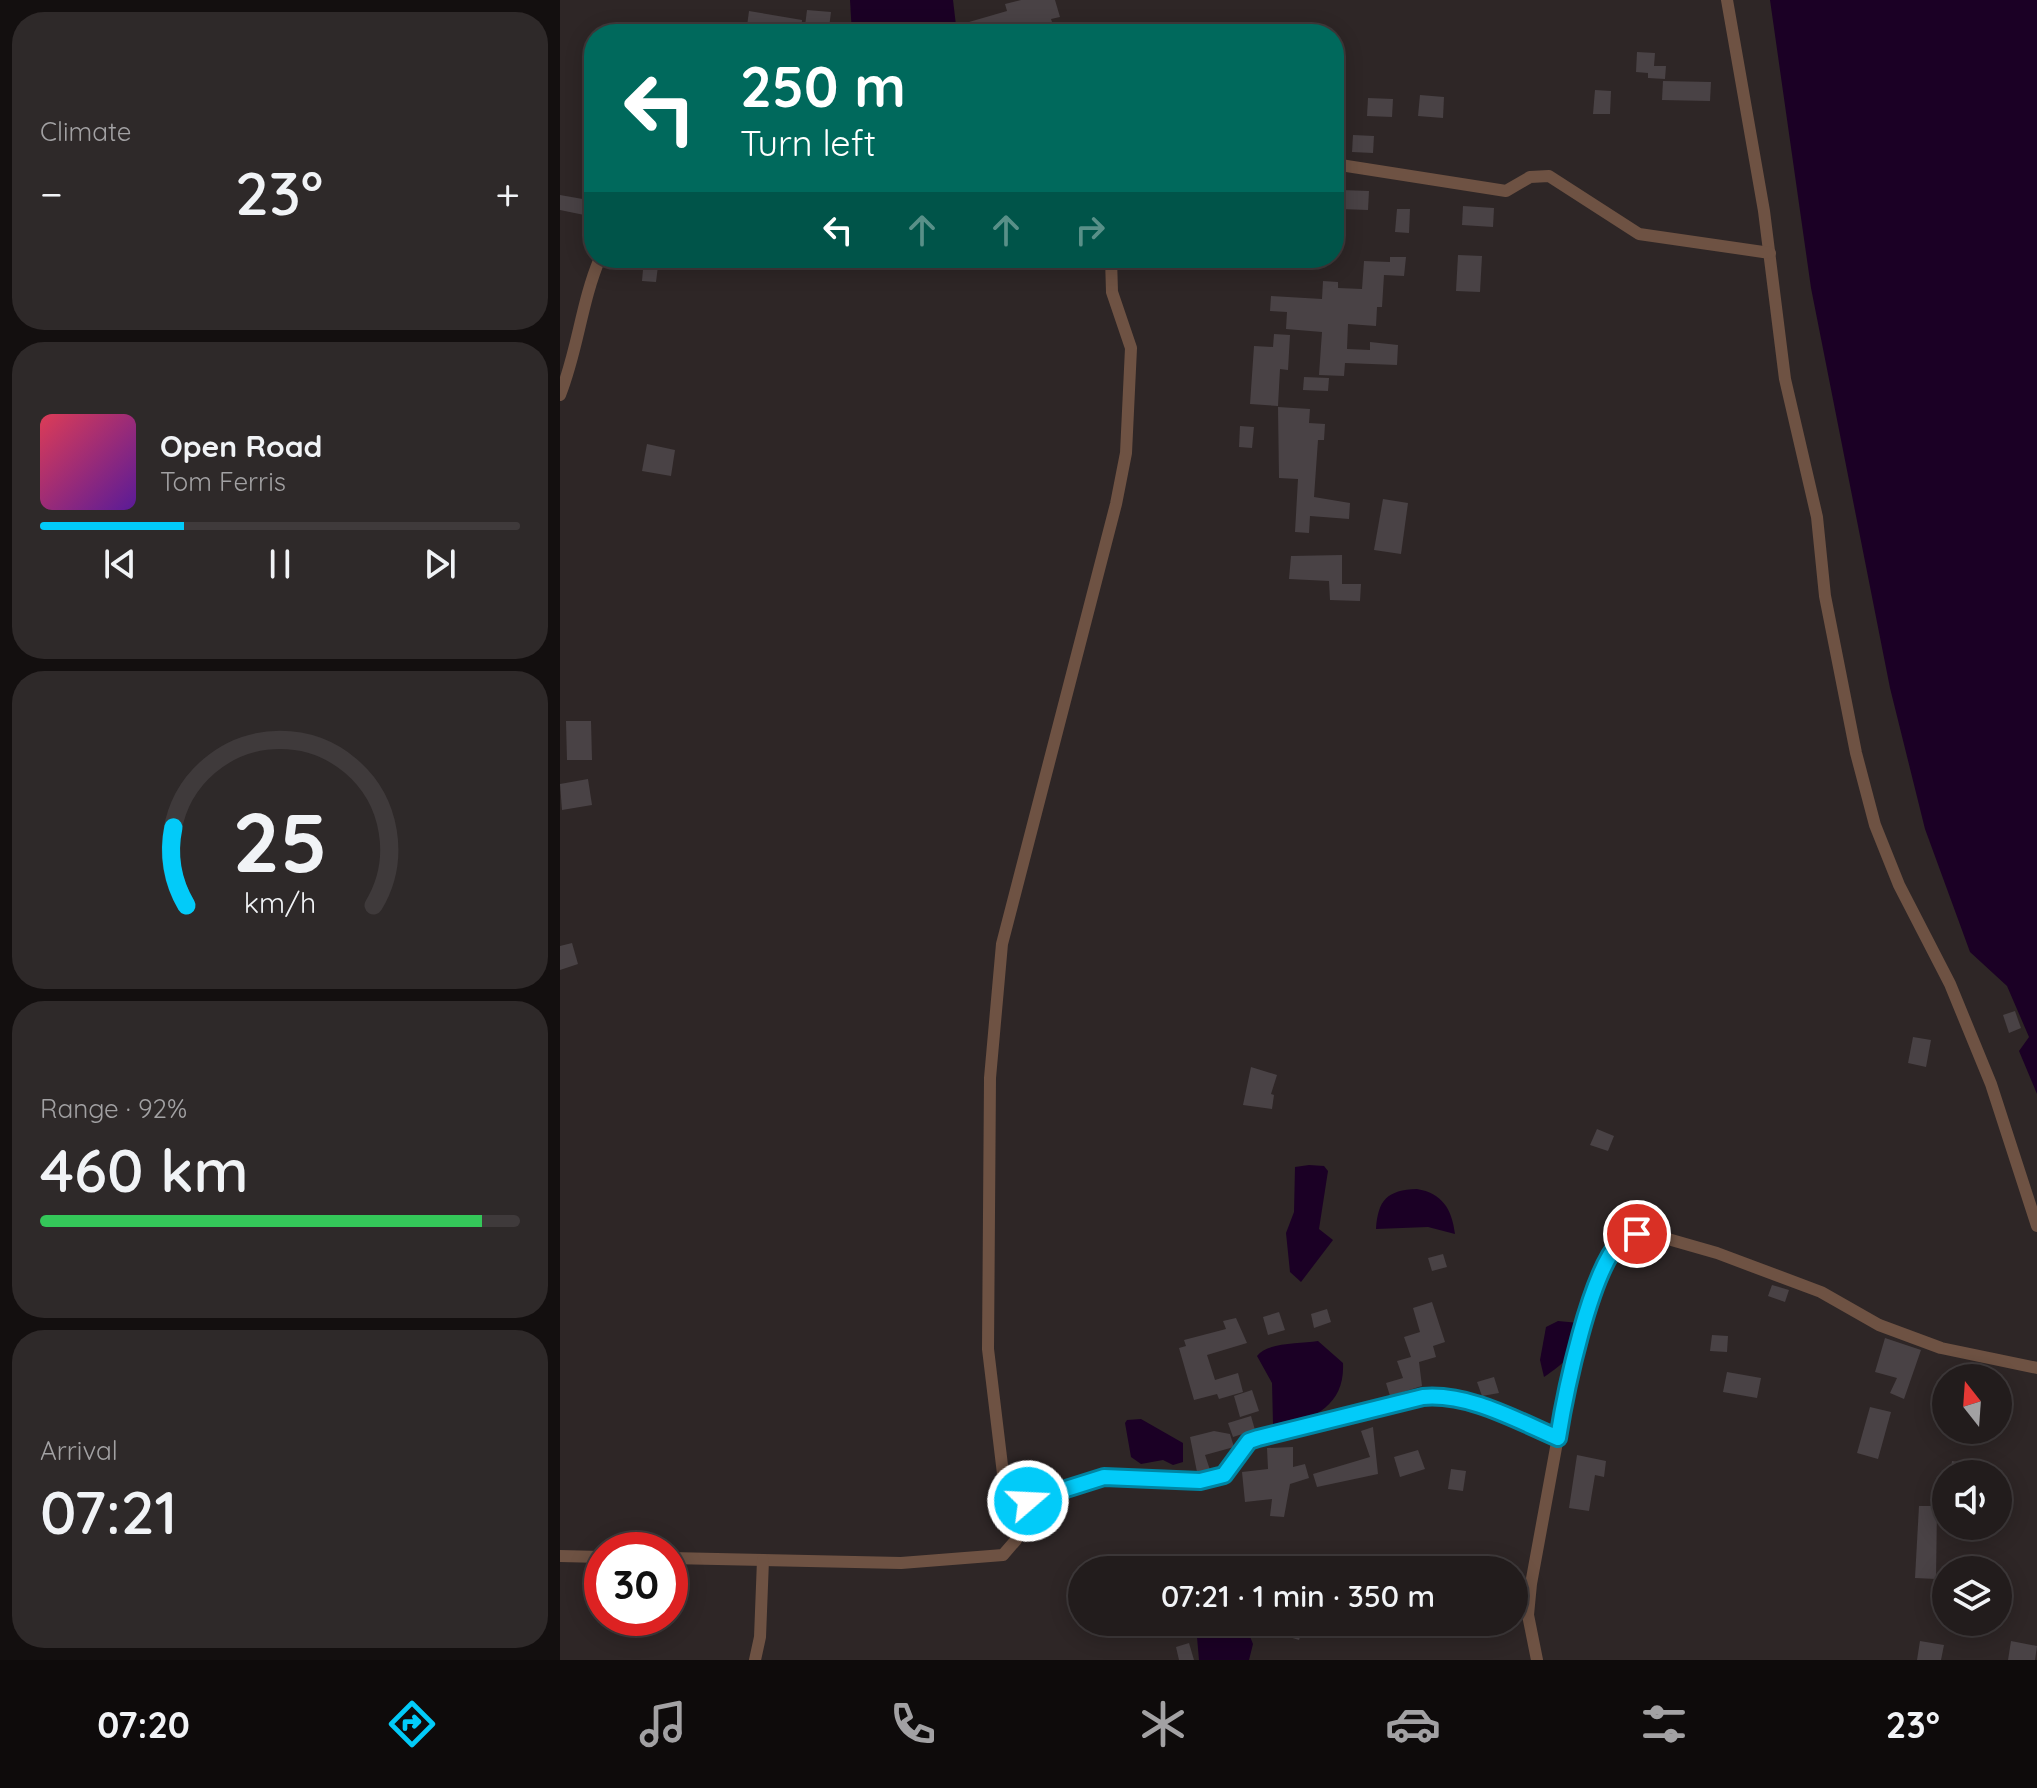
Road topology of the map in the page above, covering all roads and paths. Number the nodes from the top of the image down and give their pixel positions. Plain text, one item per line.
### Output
1 (1727, 0) edge
2 (1344, 166) edge
3 (1770, 253) junction
4 (596, 268) edge
5 (1111, 268) edge
6 (560, 395) edge
7 (2037, 1226) edge
8 (2037, 1368) edge
9 (1558, 1438) junction
10 (1028, 1501) junction
11 (560, 1556) edge
12 (584, 1557) edge
13 (688, 1558) edge
14 (763, 1560) junction
15 (755, 1660) edge
16 (1537, 1660) edge

1 - 3 street
2 - 3 street
3 - 7 street
4 - 6 street
5 - 10 street
8 - 9 street
9 - 10 street
9 - 16 street
10 - 14 street
11 - 12 street
13 - 14 street
14 - 15 street

